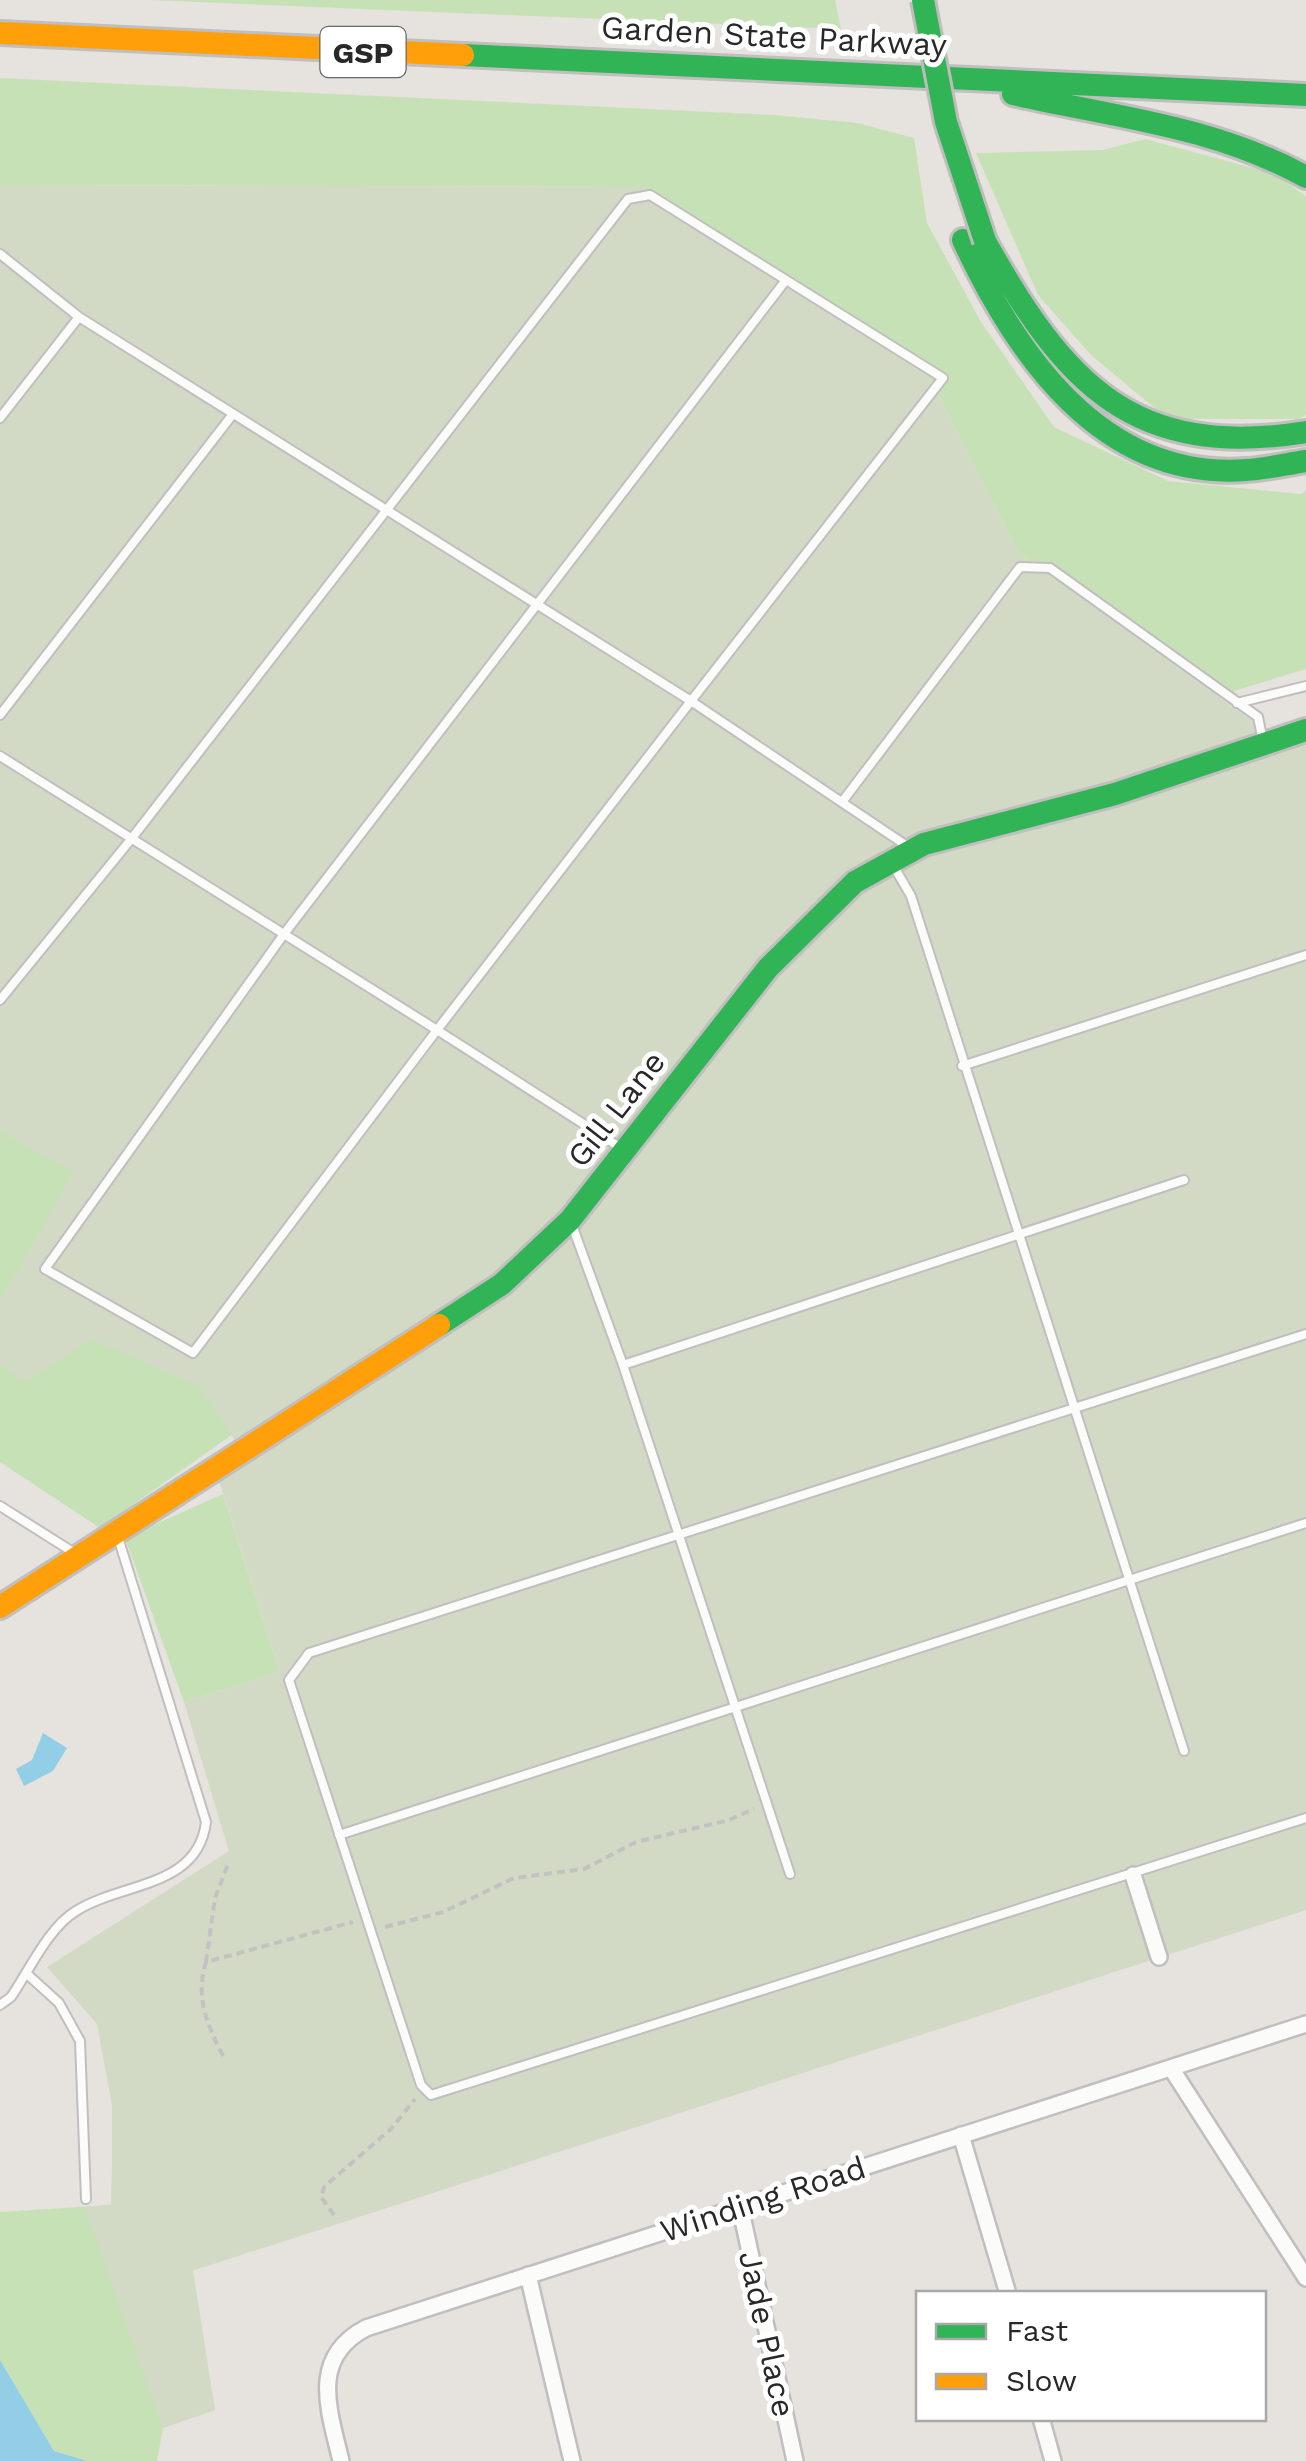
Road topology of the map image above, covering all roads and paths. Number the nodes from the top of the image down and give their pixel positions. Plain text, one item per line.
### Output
1 (903, 0) edge
2 (923, 0) edge
3 (0, 33) edge
4 (947, 77) junction
5 (1306, 95) edge
6 (1306, 177) edge
7 (974, 241) junction
8 (0, 254) edge
9 (786, 280) junction
10 (79, 317) junction
11 (233, 414) junction
12 (0, 418) edge
13 (1306, 432) edge
14 (1306, 461) edge
15 (386, 509) junction
16 (537, 604) junction
17 (1306, 686) edge
18 (691, 701) junction
19 (1238, 703) junction
20 (0, 715) edge
21 (1306, 730) edge
22 (1264, 744) junction
23 (0, 756) edge
24 (842, 802) junction
25 (132, 838) junction
26 (913, 850) junction
27 (890, 861) junction
28 (284, 934) junction
29 (1306, 955) edge
30 (0, 1000) edge
31 (437, 1030) junction
32 (962, 1066) junction
33 (625, 1150) junction
34 (1184, 1180) dead end
35 (570, 1220) junction
36 (1017, 1236) junction
37 (1306, 1334) edge
38 (622, 1365) junction
39 (1072, 1407) junction
40 (0, 1506) edge
41 (1306, 1523) edge
42 (680, 1533) junction
43 (117, 1534) junction
44 (81, 1557) junction
45 (1129, 1581) junction
46 (0, 1606) edge
47 (736, 1708) junction
48 (1184, 1751) dead end
49 (767, 1803) junction
50 (1306, 1818) edge
51 (340, 1835) junction
52 (228, 1864) dead end
53 (790, 1874) dead end
54 (1133, 1875) junction
55 (367, 1918) junction
56 (371, 1931) junction
57 (1160, 1957) dead end
58 (206, 1962) junction
59 (26, 1974) junction
60 (0, 2004) edge
61 (1306, 2024) edge
62 (223, 2056) dead end
63 (1171, 2068) junction
64 (425, 2088) junction
65 (961, 2136) junction
66 (86, 2199) dead end
67 (740, 2206) junction
68 (334, 2215) dead end
69 (528, 2275) junction
70 (1306, 2276) edge
71 (1007, 2291) edge
72 (1043, 2421) edge
73 (341, 2461) edge
74 (572, 2461) edge
75 (795, 2461) edge
76 (1053, 2461) edge

1 - 7 main road
2 - 7 main road, bridge
3 - 4 main road, Garden State Parkway / GSP
4 - 5 main road, Garden State Parkway / GSP
4 - 6 main road
7 - 13 main road
7 - 14 main road
8 - 10 lane
9 - 15 lane
9 - 16 lane
9 - 18 lane
10 - 11 lane
10 - 12 lane
11 - 15 lane
11 - 20 lane
15 - 16 lane
15 - 25 lane
16 - 18 lane
16 - 28 lane
17 - 19 lane
18 - 24 lane
18 - 31 lane
19 - 22 lane
19 - 24 lane
21 - 22 main road, Gill Lane
22 - 26 main road, Gill Lane
23 - 25 lane
24 - 26 lane
25 - 28 lane
25 - 30 lane
26 - 27 main road, Gill Lane
27 - 32 lane
27 - 33 main road, Gill Lane
28 - 31 lane
28 - 31 lane
29 - 32 lane
31 - 33 lane
32 - 36 lane
33 - 35 main road, Gill Lane
34 - 36 lane
35 - 38 lane
35 - 43 main road, Gill Lane
36 - 38 lane
36 - 39 lane
37 - 39 lane
38 - 42 lane
39 - 42 lane
39 - 45 lane
40 - 44 lane
41 - 45 lane
42 - 47 lane
42 - 51 lane
43 - 44 main road, Gill Lane
43 - 59 lane
44 - 46 main road, Gill Lane
45 - 47 lane
45 - 48 lane
47 - 49 lane
47 - 51 lane
49 - 53 lane
49 - 56 path
50 - 54 lane
51 - 55 lane
52 - 58 path
54 - 57 street
54 - 64 lane
55 - 56 lane
55 - 58 path
56 - 64 lane
58 - 62 path
59 - 60 lane
59 - 66 lane
61 - 63 street, Winding Road
63 - 65 street, Winding Road
63 - 70 street
64 - 68 path
65 - 67 street, Winding Road
65 - 71 street
67 - 69 street, Winding Road
67 - 75 street, Jade Place
69 - 73 street, Winding Road
69 - 74 street
72 - 76 street

